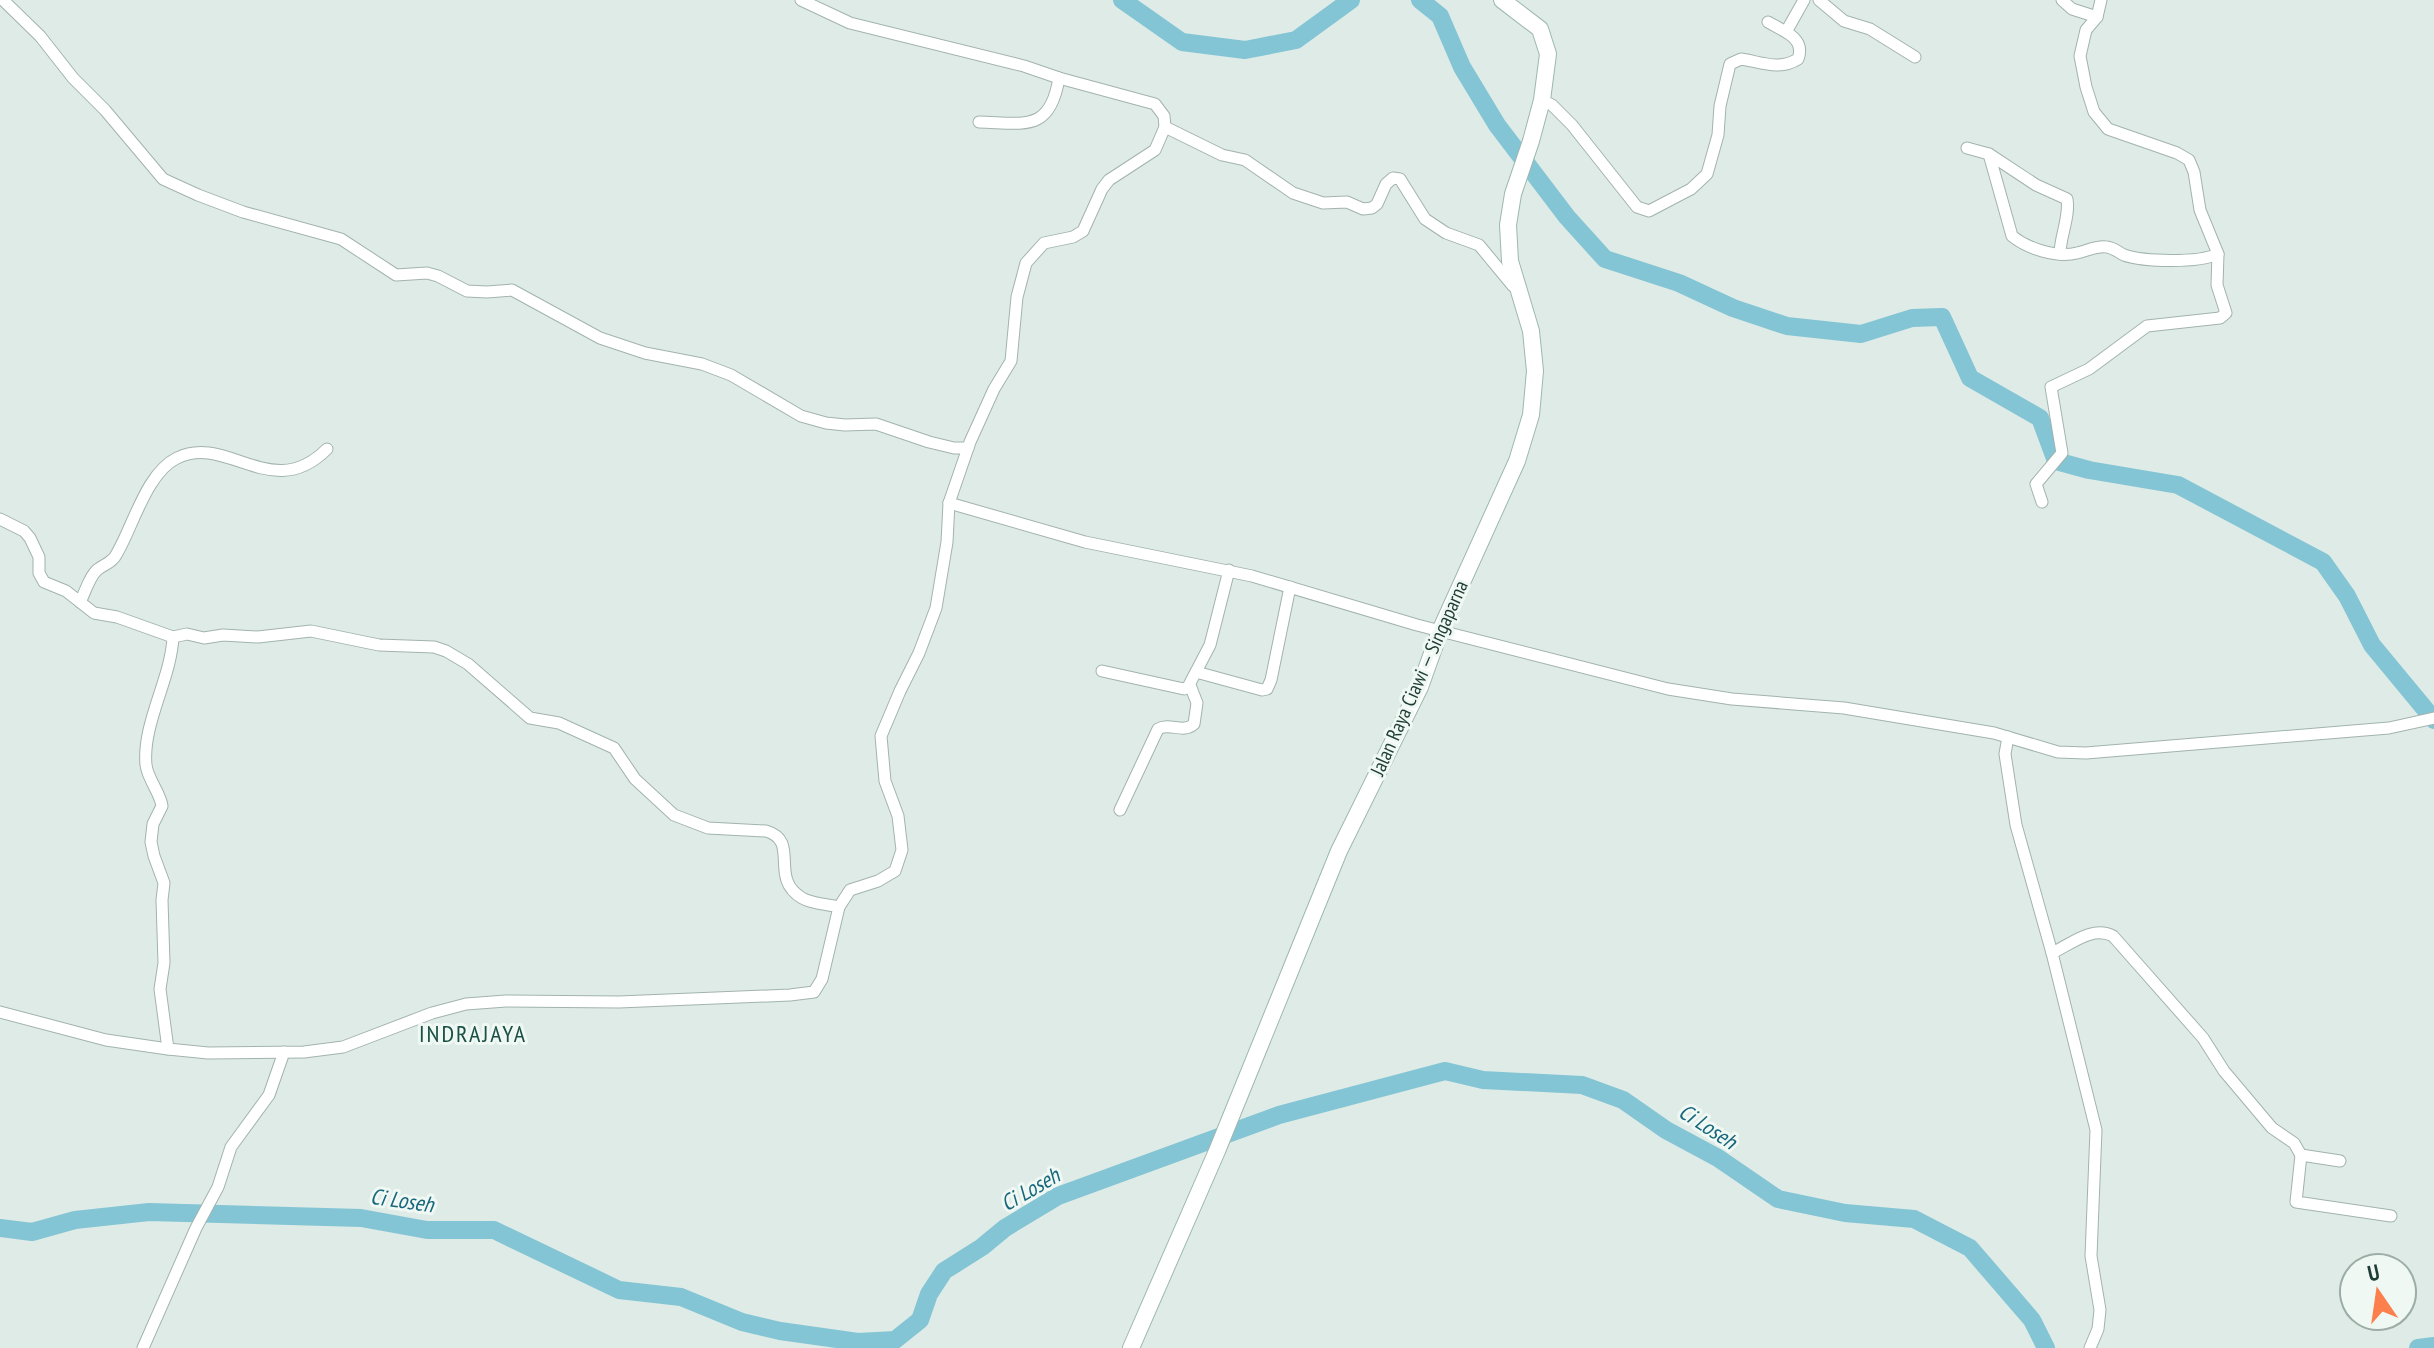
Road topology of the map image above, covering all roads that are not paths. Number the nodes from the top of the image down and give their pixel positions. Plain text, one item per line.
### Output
1 (3, 0) edge
2 (801, 0) edge
3 (1502, 0) edge
4 (1804, 0) edge
5 (1819, 0) edge
6 (2062, 0) edge
7 (2101, 0) edge
8 (2097, 17) junction
9 (1768, 22) dead end
10 (1786, 32) junction
11 (1915, 57) dead end
12 (1059, 78) junction
13 (1542, 100) junction
14 (979, 122) dead end
15 (1165, 127) junction
16 (1967, 148) dead end
17 (1989, 154) junction
18 (2060, 254) junction
19 (2218, 254) junction
20 (1523, 302) junction
21 (968, 448) junction
22 (327, 449) dead end
23 (2042, 502) dead end
24 (949, 503) junction
25 (0, 519) edge
26 (1229, 570) junction
27 (1290, 587) junction
28 (80, 602) junction
29 (1440, 631) junction
30 (173, 637) junction
31 (1102, 671) dead end
32 (1196, 672) junction
33 (1190, 685) junction
34 (2431, 719) edge
35 (2008, 737) junction
36 (1120, 810) dead end
37 (839, 907) junction
38 (2052, 953) junction
39 (0, 1012) edge
40 (168, 1049) junction
41 (284, 1052) junction
42 (2301, 1155) junction
43 (2340, 1161) dead end
44 (2391, 1216) dead end
45 (143, 1348) edge
46 (1131, 1348) edge
47 (2090, 1348) edge

1 - 21 street
2 - 12 street
3 - 13 main road, Jalan Raya Ciawi — Singaparna
4 - 10 street
5 - 11 street
6 - 8 street
7 - 8 street
8 - 19 street
9 - 10 street
10 - 13 street
12 - 14 street
12 - 15 street
13 - 20 main road, Jalan Raya Ciawi — Singaparna
15 - 20 street
15 - 21 street
16 - 17 street
17 - 18 street
17 - 18 street
18 - 19 street
19 - 23 street
20 - 29 main road, Jalan Raya Ciawi — Singaparna
21 - 24 street
22 - 28 street
24 - 26 street
24 - 37 street
25 - 28 street
26 - 27 street
26 - 32 street
27 - 29 street
27 - 32 street
28 - 30 street
29 - 35 street
29 - 46 main road, Jalan Raya Ciawi — Singaparna
30 - 37 street
30 - 40 street
31 - 33 street
32 - 33 street
33 - 36 street
34 - 35 street
35 - 38 street
37 - 41 street
38 - 42 street
38 - 47 street
39 - 40 street
40 - 41 street
41 - 45 street
42 - 43 street
42 - 44 street

